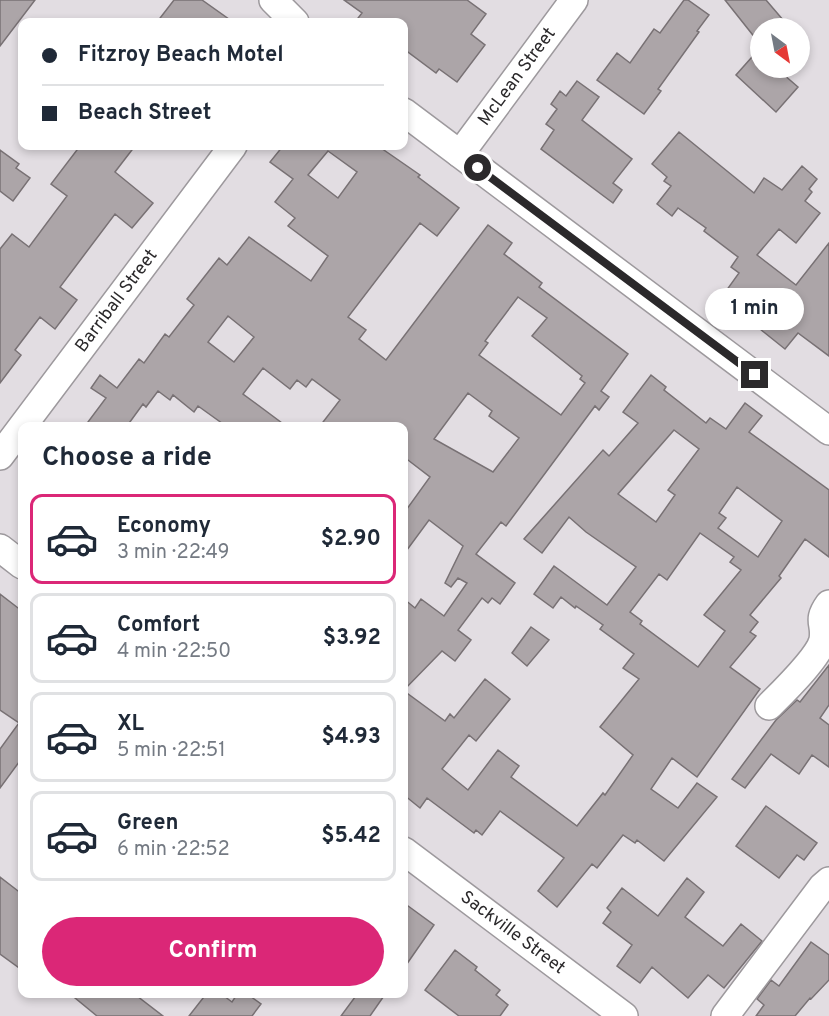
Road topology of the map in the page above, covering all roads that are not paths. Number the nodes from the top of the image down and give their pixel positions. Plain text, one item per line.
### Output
1 (273, 0) edge
2 (574, 0) edge
3 (291, 18) edge
4 (408, 115) edge
5 (230, 150) edge
6 (460, 154) junction
7 (26, 422) edge
8 (829, 431) edge
9 (18, 432) edge
10 (0, 456) edge
11 (0, 548) edge
12 (18, 562) edge
13 (829, 604) edge
14 (770, 706) dead end
15 (408, 854) edge
16 (829, 881) edge
17 (624, 1016) edge
18 (725, 1016) edge

1 - 3 street
2 - 6 street, McLean Street
4 - 6 street
5 - 7 street, Barriball Street
6 - 8 street
9 - 10 street, Barriball Street
11 - 12 street
13 - 14 street
15 - 17 street, Sackville Street
16 - 18 street

